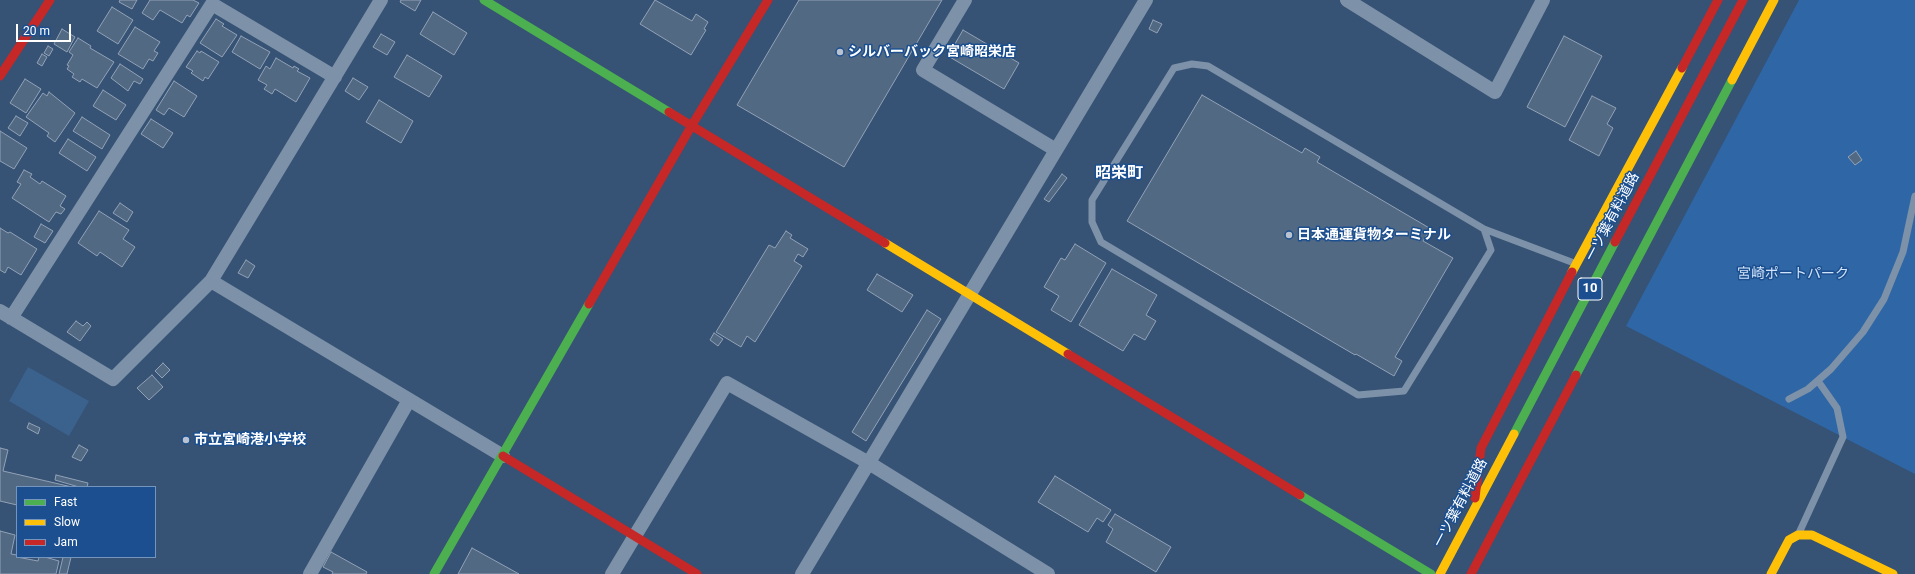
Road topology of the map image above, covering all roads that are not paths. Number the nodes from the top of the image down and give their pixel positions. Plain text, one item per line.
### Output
1 (50, 0) edge
2 (382, 0) edge
3 (484, 0) edge
4 (965, 0) edge
5 (1146, 0) edge
6 (1347, 0) edge
7 (1543, 0) edge
8 (1718, 0) edge
9 (1743, 0) edge
10 (1774, 0) edge
11 (764, 1) edge
12 (0, 76) edge
13 (335, 77) junction
14 (692, 125) junction
15 (1056, 150) junction
16 (1915, 196) edge
17 (1484, 229) junction
18 (1576, 264) junction
19 (211, 281) junction
20 (970, 295) junction
21 (6, 314) edge
22 (1818, 381) junction
23 (1789, 399) dead end
24 (409, 400) junction
25 (503, 456) junction
26 (869, 463) junction
27 (1473, 511) junction
28 (634, 536) junction
29 (1798, 536) junction
30 (310, 574) edge
31 (434, 574) edge
32 (612, 574) edge
33 (697, 574) edge
34 (802, 574) edge
35 (1048, 574) edge
36 (1431, 574) edge
37 (1440, 574) edge
38 (1471, 574) edge
39 (1771, 574) edge
40 (1893, 574) edge

1 - 12 street
2 - 13 street
3 - 14 street
4 - 15 street
5 - 15 street
6 - 7 street
8 - 18 street
9 - 27 street, 一ツ葉有料道路 / 10
10 - 38 street, 10
11 - 14 street
13 - 19 street
13 - 21 street
14 - 20 street
14 - 25 street
15 - 20 street
16 - 22 lane
17 - 17 lane
17 - 18 lane
18 - 27 street
19 - 21 street
19 - 24 street
20 - 26 street
20 - 36 street
22 - 23 lane
22 - 29 lane
24 - 25 street
24 - 30 street
25 - 28 street
25 - 31 street
26 - 28 street
26 - 34 street
26 - 35 street
27 - 37 street, 一ツ葉有料道路 / 10
28 - 32 street
28 - 33 street
29 - 39 street
29 - 40 street

